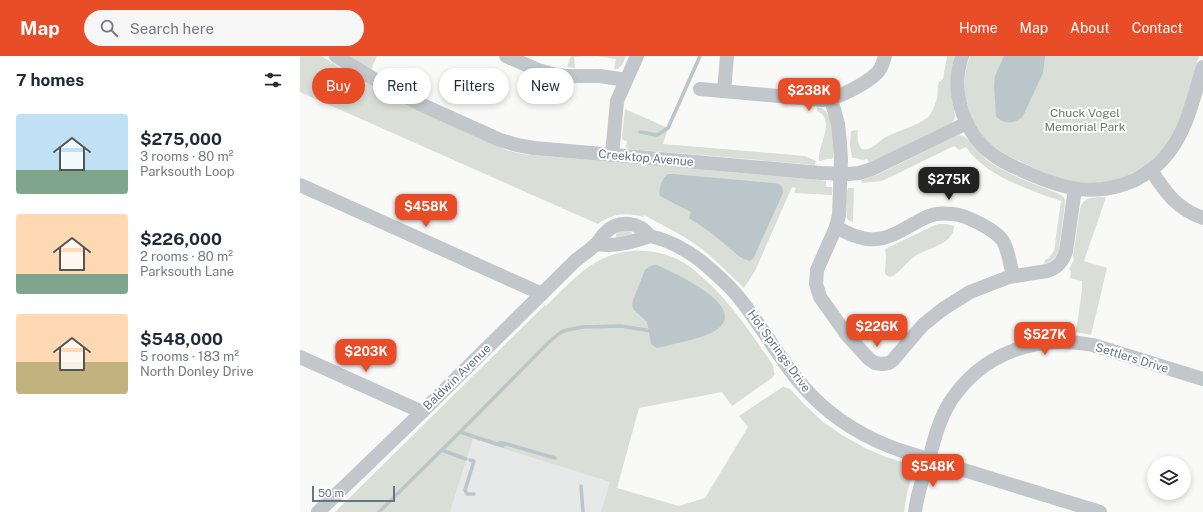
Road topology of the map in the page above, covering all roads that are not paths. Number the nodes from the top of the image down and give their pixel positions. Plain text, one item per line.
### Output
1 (336, 56) edge
2 (506, 56) edge
3 (636, 56) edge
4 (727, 56) edge
5 (885, 56) edge
6 (962, 56) edge
7 (1203, 67) edge
8 (626, 80) junction
9 (1200, 86) edge
10 (700, 89) dead end
11 (724, 91) junction
12 (831, 99) junction
13 (967, 123) junction
14 (612, 155) junction
15 (1152, 170) junction
16 (840, 174) junction
17 (300, 185) edge
18 (1075, 189) junction
19 (1203, 218) edge
20 (836, 228) junction
21 (650, 236) junction
22 (597, 244) junction
23 (1013, 276) junction
24 (542, 294) junction
25 (300, 357) edge
26 (1203, 380) edge
27 (422, 412) junction
28 (929, 459) junction
29 (318, 512) edge
30 (915, 512) edge
31 (1100, 512) edge

1 - 14 street, Creektop Avenue
2 - 8 street
3 - 8 street
4 - 11 street
5 - 12 street
6 - 13 street
7 - 9 street
8 - 14 street
9 - 15 street
10 - 11 street
11 - 12 street
12 - 16 street
13 - 16 street, Creektop Avenue
13 - 18 street
14 - 16 street, Creektop Avenue
15 - 18 street
15 - 19 street
16 - 20 street
17 - 24 street
18 - 23 street
20 - 23 street
20 - 23 street
21 - 22 street
21 - 22 street, Hot Springs Drive
21 - 28 street, Hot Springs Drive
22 - 24 street, Baldwin Avenue
24 - 27 street, Baldwin Avenue
25 - 27 street
26 - 28 street, Settlers Drive
27 - 29 street, Baldwin Avenue
28 - 30 street, Settlers Drive
28 - 31 street, Hot Springs Drive

